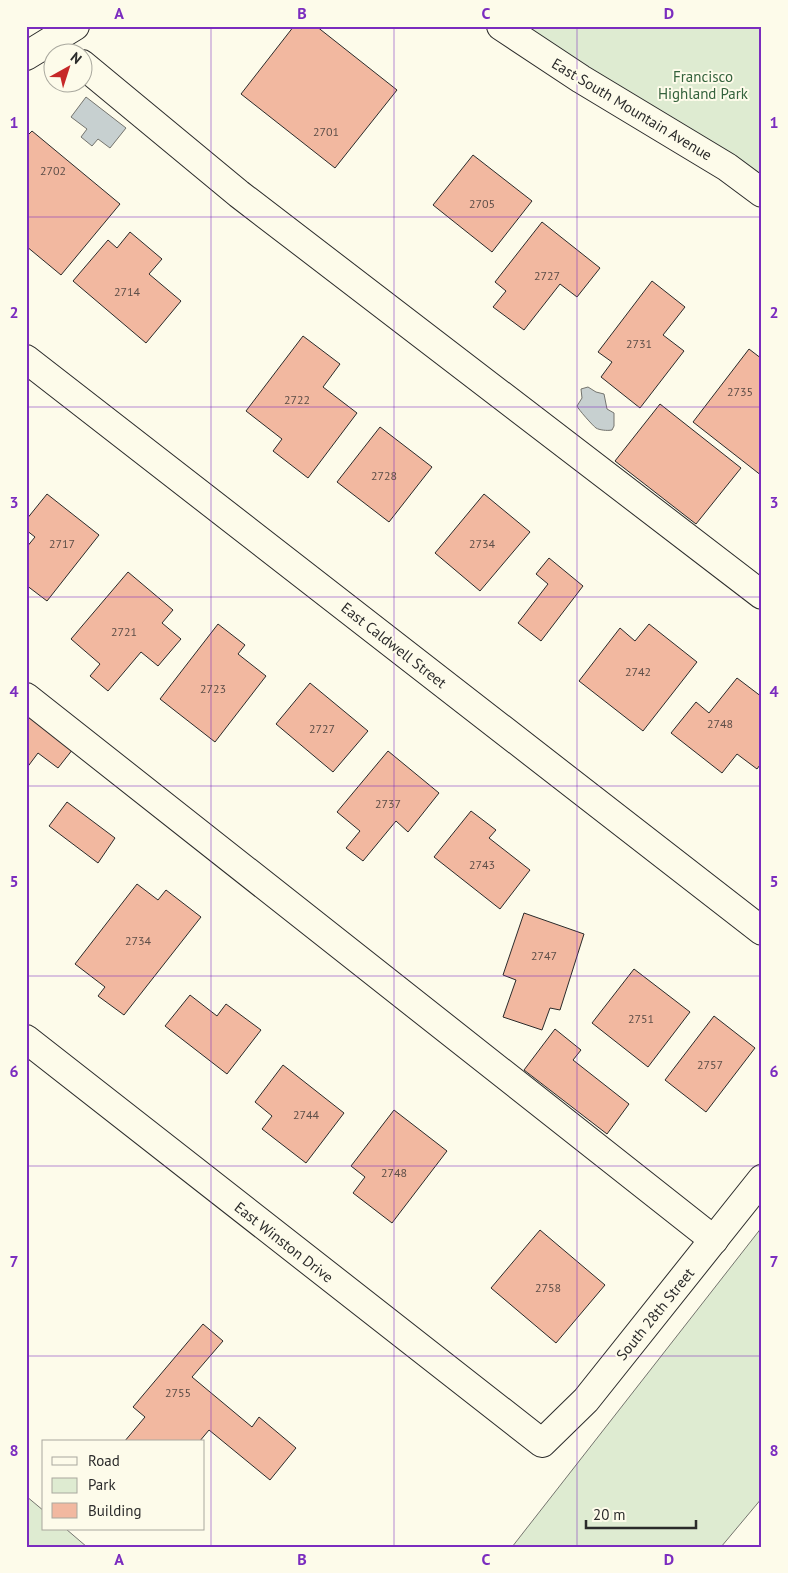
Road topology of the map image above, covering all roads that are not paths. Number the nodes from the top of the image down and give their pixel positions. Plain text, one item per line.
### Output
1 (501, 26) edge
2 (66, 39) edge
3 (26, 56) edge
4 (92, 72) edge
5 (762, 193) edge
6 (26, 358) edge
7 (762, 595) edge
8 (26, 697) edge
9 (762, 931) edge
10 (26, 1039) edge
11 (762, 1178) edge
12 (714, 1240) junction
13 (542, 1443) joint

1 - 5 street, East South Mountain Avenue
2 - 3 street
4 - 7 street
6 - 9 street, East Caldwell Street
8 - 12 street
10 - 13 street, East Winston Drive
11 - 12 street, South 28th Street
12 - 13 street, South 28th Street

